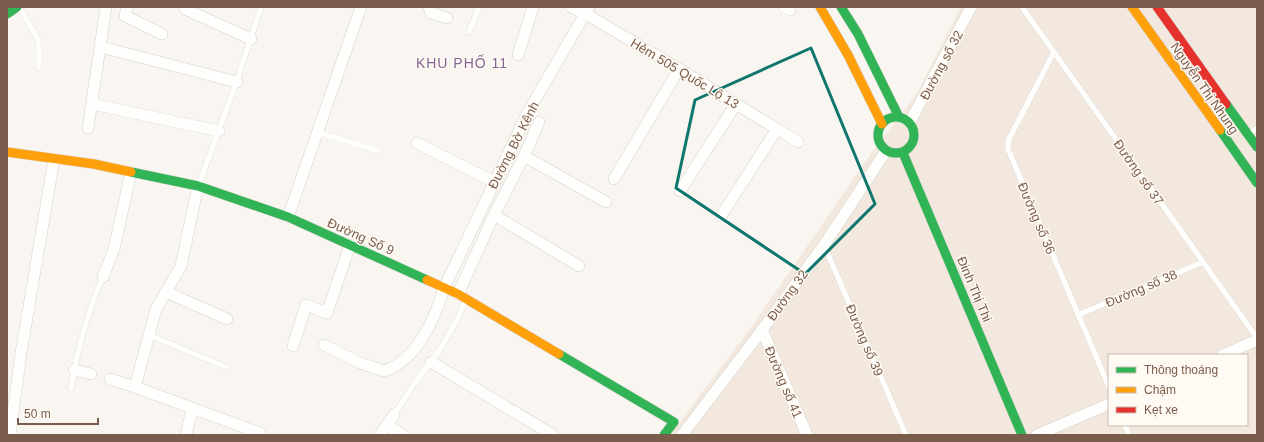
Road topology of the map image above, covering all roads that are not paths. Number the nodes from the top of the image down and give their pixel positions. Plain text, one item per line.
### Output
1 (18, 7) edge
2 (106, 7) edge
3 (127, 7) edge
4 (261, 7) edge
5 (361, 7) edge
6 (430, 7) edge
7 (479, 7) edge
8 (533, 7) edge
9 (571, 7) edge
10 (820, 7) edge
11 (841, 7) edge
12 (971, 7) edge
13 (1022, 7) edge
14 (1132, 7) edge
15 (1157, 7) edge
16 (185, 9) dead end
17 (588, 11) edge
18 (7, 14) edge
19 (447, 18) dead end
20 (469, 32) dead end
21 (162, 34) dead end
22 (250, 39) junction
23 (101, 48) junction
24 (1054, 52) junction
25 (518, 55) dead end
26 (39, 68) dead end
27 (680, 69) junction
28 (237, 82) junction
29 (92, 104) junction
30 (736, 104) junction
31 (898, 117) junction
32 (540, 122) dead end
33 (910, 122) junction
34 (882, 124) junction
35 (88, 128) dead end
36 (1257, 128) edge
37 (776, 129) junction
38 (219, 131) junction
39 (317, 132) junction
40 (1248, 134) junction
41 (798, 142) dead end
42 (417, 143) dead end
43 (1257, 147) edge
44 (379, 151) dead end
45 (886, 151) junction
46 (7, 152) edge
47 (903, 152) junction
48 (524, 156) junction
49 (54, 159) junction
50 (131, 172) junction
51 (614, 179) dead end
52 (494, 182) junction
53 (1257, 183) edge
54 (198, 186) junction
55 (680, 191) dead end
56 (606, 202) dead end
57 (494, 215) junction
58 (721, 216) dead end
59 (288, 217) junction
60 (350, 245) junction
61 (824, 245) junction
62 (1203, 262) junction
63 (579, 266) dead end
64 (103, 277) joint
65 (444, 288) junction
66 (166, 292) junction
67 (462, 296) junction
68 (1078, 314) junction
69 (227, 319) dead end
70 (762, 330) junction
71 (149, 335) junction
72 (1257, 339) edge
73 (324, 345) dead end
74 (293, 346) dead end
75 (1225, 354) edge
76 (431, 362) junction
77 (226, 367) dead end
78 (74, 370) junction
79 (91, 374) dead end
80 (110, 379) dead end
81 (1108, 385) edge
82 (135, 387) junction
83 (71, 389) dead end
84 (1108, 404) edge
85 (192, 409) junction
86 (394, 415) joint
87 (387, 425) junction
88 (260, 433) dead end
89 (10, 435) edge
90 (186, 435) edge
91 (380, 435) edge
92 (403, 435) edge
93 (553, 435) edge
94 (664, 435) edge
95 (682, 435) edge
96 (807, 435) edge
97 (906, 435) edge
98 (1022, 435) edge
99 (1037, 435) edge

1 - 18 main road
1 - 26 lane
2 - 23 street
3 - 21 street
4 - 22 lane
5 - 39 street
6 - 19 street
7 - 20 lane
8 - 25 street
9 - 17 street, Hẻm 505 Quốc Lộ 13
10 - 34 main road
11 - 31 main road
12 - 33 street, Đường số 32
13 - 24 lane, Đường số 37
14 - 53 main road, Nguyễn Thị Nhung
15 - 40 main road, Nguyễn Thị Nhung
16 - 22 street
17 - 27 street, Hẻm 505 Quốc Lộ 13
17 - 52 street, Đường Bờ Kênh
22 - 28 lane
23 - 28 street
23 - 29 street
24 - 62 lane, Đường số 37
24 - 68 lane, Đường số 36
27 - 30 street, Hẻm 505 Quốc Lộ 13
27 - 51 street
28 - 38 lane
29 - 35 street
29 - 38 street
30 - 37 street, Hẻm 505 Quốc Lộ 13
30 - 55 street
31 - 33 main road
31 - 34 main road
32 - 48 street
33 - 47 main road
34 - 45 main road
36 - 40 lane
37 - 41 street, Hẻm 505 Quốc Lộ 13
37 - 58 street
38 - 54 lane
39 - 44 lane
39 - 59 street
40 - 43 main road, Nguyễn Thị Nhung
42 - 52 street
45 - 47 main road
45 - 61 street, Đường 32
46 - 49 main road, Đường Số 9
47 - 98 main road, Đinh Thị Thi
48 - 56 street
48 - 57 street
49 - 50 main road, Đường Số 9
49 - 89 street
50 - 54 main road, Đường Số 9
50 - 64 street
52 - 65 street, Đường Bờ Kênh
54 - 59 main road, Đường Số 9
54 - 66 street
57 - 63 street
57 - 67 street
59 - 60 main road, Đường Số 9
60 - 65 main road, Đường Số 9
60 - 74 street
61 - 70 street, Đường 32
61 - 97 lane, Đường số 39
62 - 68 lane, Đường số 38
62 - 72 lane, Đường số 37
64 - 78 lane
65 - 67 main road, Đường Số 9
65 - 73 street, Đường Bờ Kênh
66 - 69 street
66 - 71 street
67 - 76 lane
67 - 94 main road, Đường Số 9
68 - 81 lane, Đường số 36
70 - 95 street, Đường 32
70 - 96 street, Đường số 41
71 - 77 lane
71 - 82 street
72 - 75 street
76 - 86 lane
76 - 93 street
78 - 79 street
78 - 83 lane
80 - 82 street
82 - 85 street
84 - 99 street
85 - 88 street
85 - 90 street
86 - 87 street
87 - 91 street
87 - 92 street

